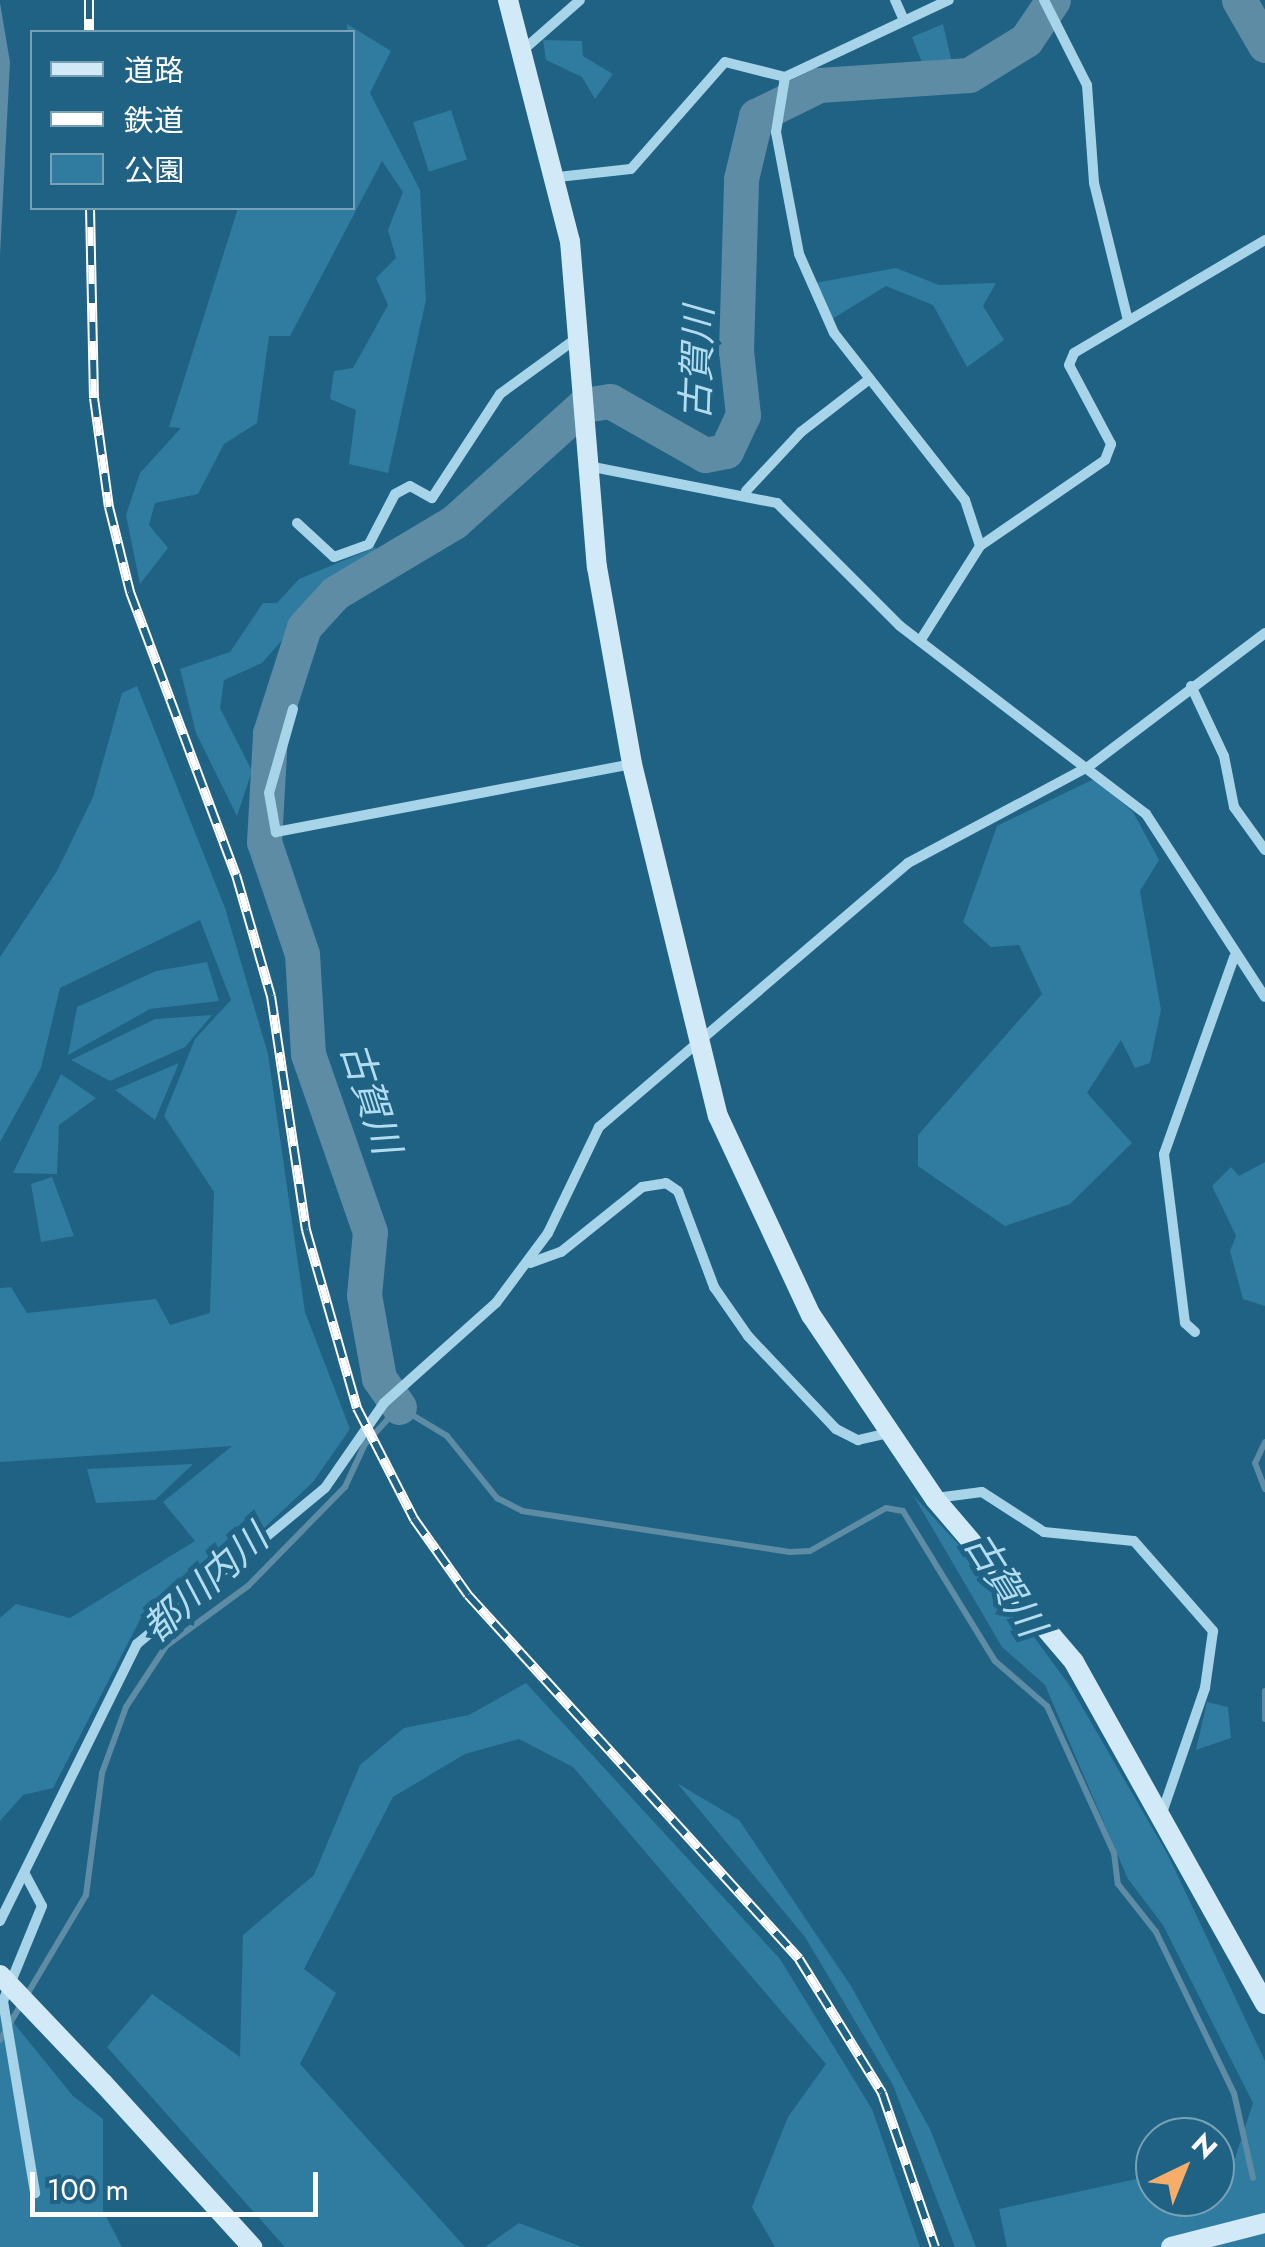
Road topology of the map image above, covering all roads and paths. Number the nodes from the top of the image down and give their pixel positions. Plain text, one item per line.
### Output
1 (508, 0) edge
2 (580, 0) edge
3 (895, 0) edge
4 (950, 0) edge
5 (1044, 0) edge
6 (904, 20) junction
7 (522, 51) junction
8 (785, 77) junction
9 (558, 177) junction
10 (1265, 240) edge
11 (1128, 320) junction
12 (578, 338) junction
13 (867, 381) junction
14 (588, 466) junction
15 (746, 491) junction
16 (297, 524) dead end
17 (980, 546) junction
18 (1265, 633) edge
19 (920, 641) junction
20 (1191, 686) junction
21 (293, 709) dead end
22 (632, 764) junction
23 (1088, 768) junction
24 (1265, 850) edge
25 (1234, 957) junction
26 (1265, 996) edge
27 (696, 1043) junction
28 (530, 1263) junction
29 (1195, 1332) dead end
30 (890, 1433) junction
31 (935, 1499) junction
32 (1161, 1816) junction
33 (26, 1874) junction
34 (0, 1921) edge
35 (0, 1975) edge
36 (1265, 2004) edge
37 (35, 2192) dead end
38 (1265, 2223) edge
39 (252, 2247) edge
40 (1170, 2247) edge

1 - 7 street
2 - 7 street
3 - 6 street
4 - 6 street
5 - 11 street
6 - 8 street
7 - 9 street
8 - 9 street
8 - 13 street
9 - 12 street
10 - 11 street
11 - 17 street
12 - 14 street
12 - 16 street
13 - 15 street
13 - 17 street
14 - 15 street
14 - 22 street
15 - 19 street
17 - 19 street
18 - 20 street
19 - 23 street
20 - 23 street
20 - 24 street
21 - 22 street
22 - 27 street
23 - 25 street
23 - 27 street
25 - 26 street
25 - 29 street
27 - 28 street
27 - 30 street
28 - 30 street
28 - 33 street
30 - 31 street
31 - 32 street
31 - 32 street
32 - 36 street
33 - 34 street
33 - 37 street
35 - 39 street, bridge
38 - 40 street

